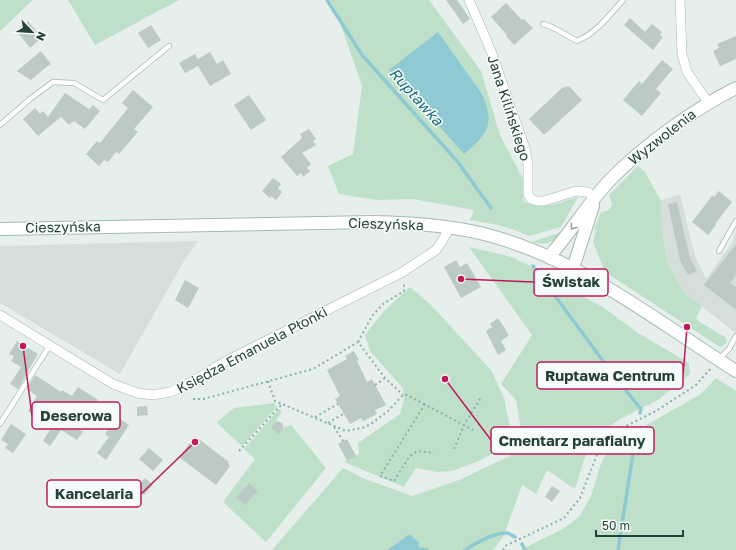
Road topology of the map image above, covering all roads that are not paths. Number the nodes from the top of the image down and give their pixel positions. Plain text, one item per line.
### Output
1 (469, 0) edge
2 (623, 0) edge
3 (680, 0) edge
4 (543, 24) dead end
5 (169, 46) dead end
6 (736, 88) edge
7 (708, 102) junction
8 (0, 125) edge
9 (596, 197) junction
10 (736, 221) edge
11 (0, 228) edge
12 (450, 228) junction
13 (719, 251) dead end
14 (550, 258) junction
15 (573, 268) junction
16 (0, 315) edge
17 (736, 336) edge
18 (50, 345) junction
19 (736, 346) edge
20 (729, 349) junction
21 (718, 360) junction
22 (736, 371) edge
23 (0, 424) edge

1 - 9 street, Jana Kilińskiego
2 - 4 lane
3 - 7 street
5 - 8 lane
6 - 7 main road, Wyzwolenia
7 - 9 main road, Wyzwolenia
9 -> 14 main road, Wyzwolenia
9 - 15 main road, Wyzwolenia
10 - 13 lane
11 - 12 main road, Cieszyńska
12 - 14 main road, Cieszyńska
12 - 18 street, Księdza Emanuela Płonki
14 - 15 main road, Cieszyńska
15 - 21 main road, Cieszyńska
16 - 18 street, Księdza Emanuela Płonki
17 - 20 lane
18 - 23 lane
19 - 20 lane
20 - 21 lane
21 - 22 main road, Cieszyńska

